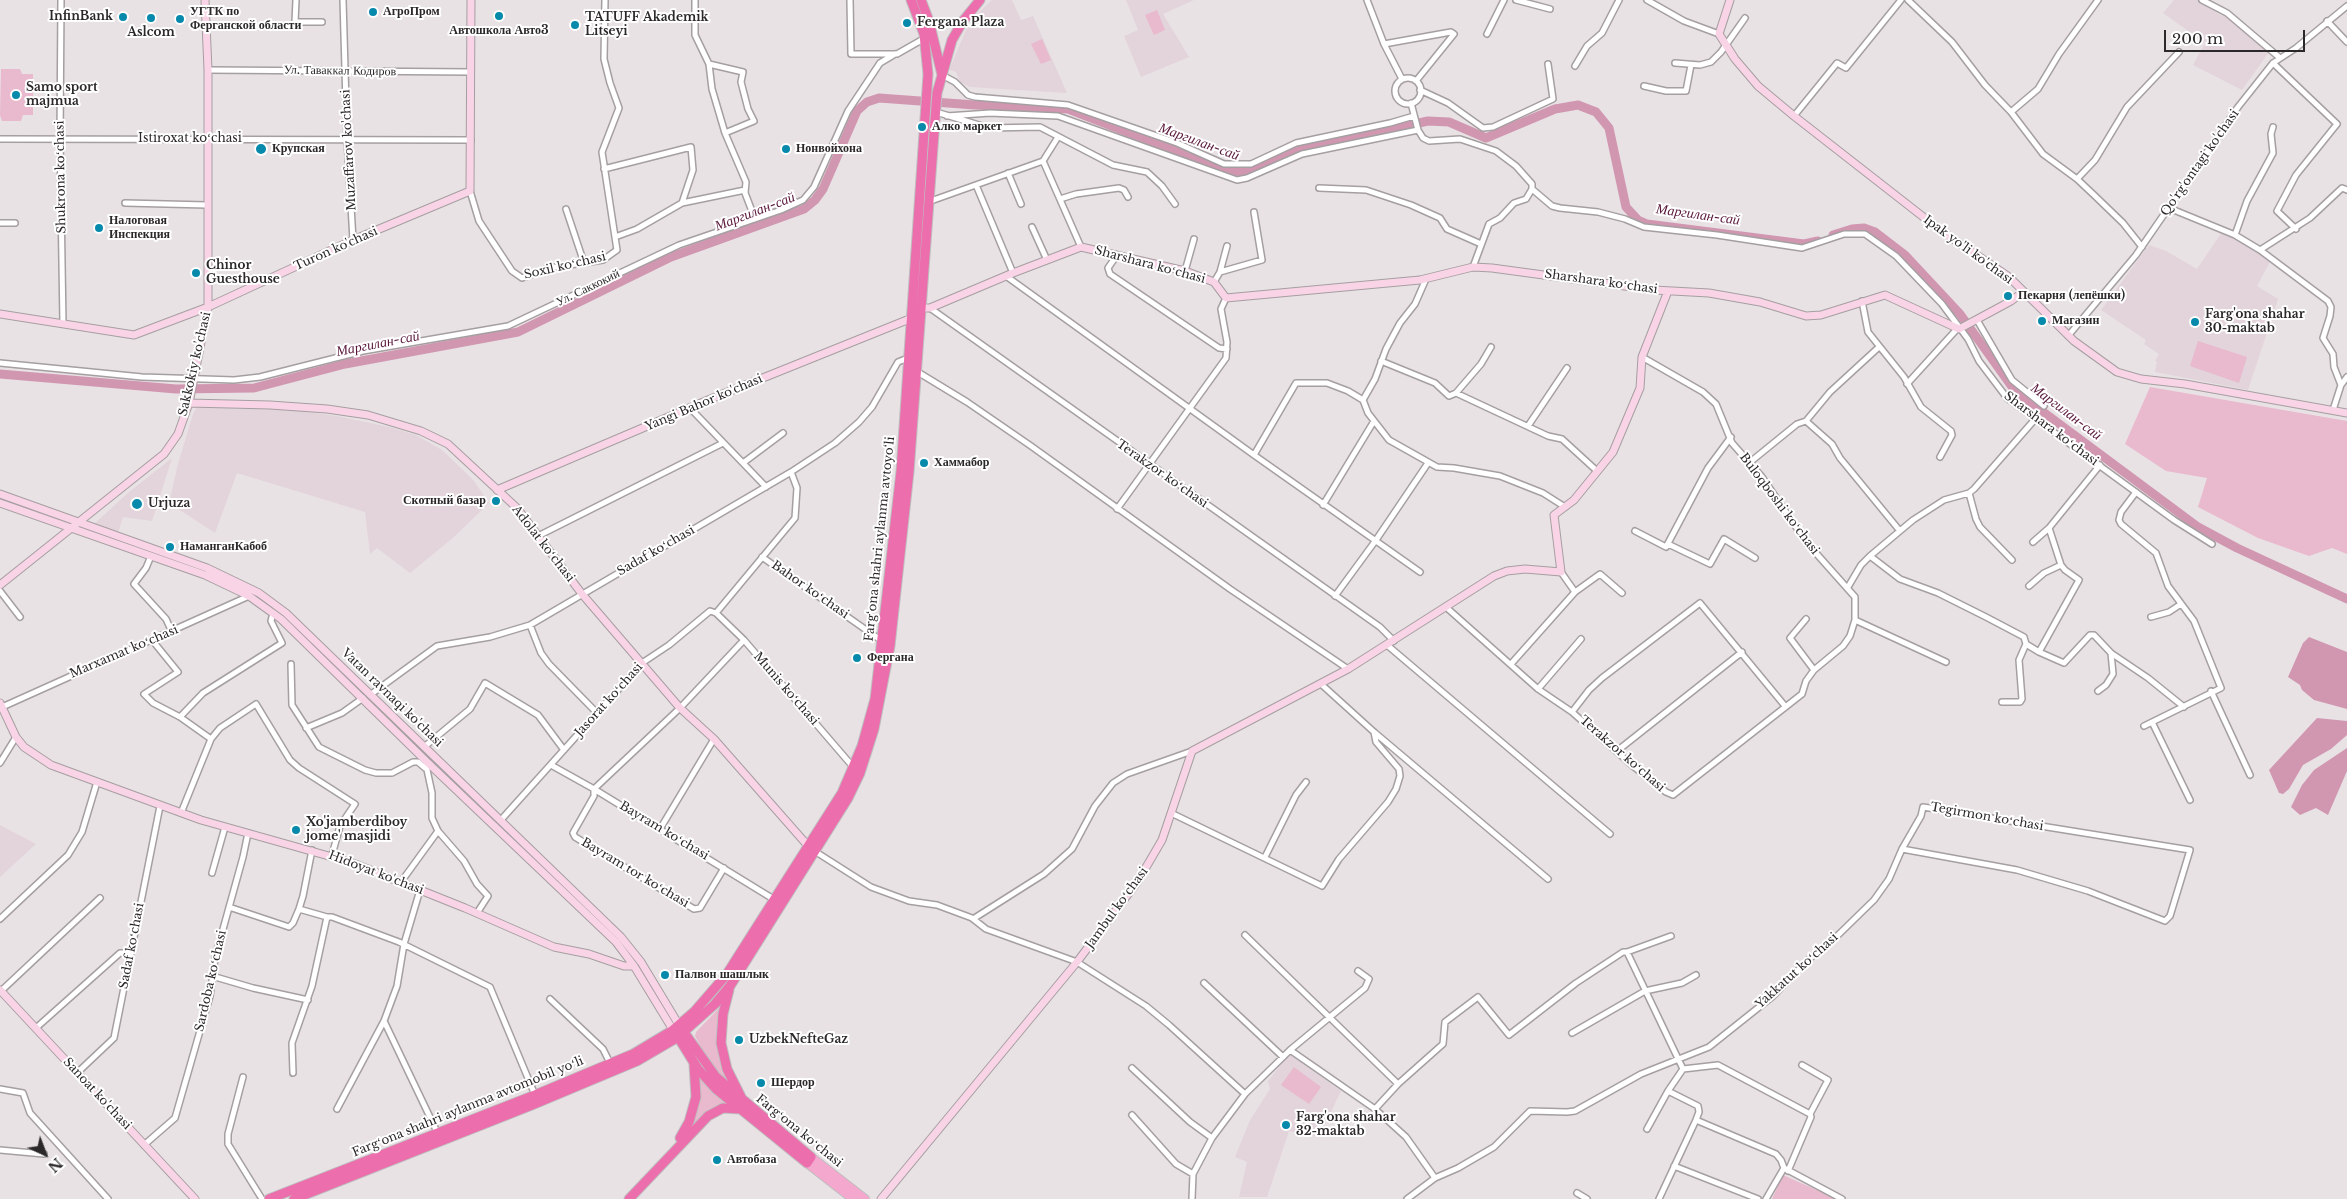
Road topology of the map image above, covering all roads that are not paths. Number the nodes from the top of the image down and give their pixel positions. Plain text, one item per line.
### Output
1 (61, 0) edge
2 (206, 0) edge
3 (296, 0) edge
4 (343, 0) edge
5 (470, 0) edge
6 (605, 0) edge
7 (695, 0) edge
8 (850, 0) edge
9 (911, 0) edge
10 (921, 0) edge
11 (980, 0) edge
12 (1366, 0) edge
13 (1504, 0) edge
14 (1516, 0) edge
15 (1619, 0) edge
16 (1647, 0) edge
17 (1730, 0) edge
18 (1901, 0) edge
19 (1908, 0) edge
20 (2098, 0) edge
21 (2202, 0) edge
22 (2347, 6) edge
23 (1550, 9) dead end
24 (1745, 18) dead end
25 (2327, 21) junction
26 (322, 22) dead end
27 (1487, 34) dead end
28 (1719, 34) junction
29 (925, 38) junction
30 (2347, 42) edge
31 (1384, 44) junction
32 (1726, 46) junction
33 (2179, 52) dead end
34 (896, 54) junction
35 (2280, 58) junction
36 (1675, 63) dead end
37 (2273, 63) junction
38 (709, 64) junction
39 (1548, 64) dead end
40 (1691, 65) junction
41 (1574, 66) dead end
42 (208, 70) junction
43 (345, 71) junction
44 (471, 72) junction
45 (942, 75) junction
46 (1402, 79) junction
47 (1416, 81) junction
48 (1644, 86) dead end
49 (1420, 90) junction
50 (1411, 103) junction
51 (936, 112) junction
52 (2011, 112) junction
53 (947, 116) junction
54 (1414, 116) junction
55 (1794, 116) junction
56 (2273, 127) dead end
57 (1418, 130) junction
58 (725, 134) junction
59 (1058, 137) junction
60 (347, 138) junction
61 (0, 139) edge
62 (208, 139) junction
63 (60, 140) junction
64 (471, 140) junction
65 (1043, 161) junction
66 (604, 169) junction
67 (1008, 173) junction
68 (2077, 179) junction
69 (976, 184) junction
70 (1319, 188) dead end
71 (1532, 189) junction
72 (745, 190) junction
73 (2347, 190) edge
74 (470, 191) junction
75 (1128, 197) dead end
76 (1060, 199) junction
77 (928, 202) junction
78 (125, 203) dead end
79 (682, 203) junction
80 (1021, 204) dead end
81 (1175, 204) dead end
82 (207, 205) junction
83 (2169, 208) junction
84 (566, 209) dead end
85 (1254, 212) dead end
86 (755, 219) junction
87 (0, 223) edge
88 (15, 223) dead end
89 (1032, 227) dead end
90 (2296, 229) junction
91 (2235, 235) junction
92 (615, 237) junction
93 (1194, 239) dead end
94 (353, 240) junction
95 (1481, 244) junction
96 (1227, 246) dead end
97 (1081, 247) junction
98 (2142, 247) junction
99 (2260, 250) junction
100 (1117, 255) junction
101 (1047, 260) junction
102 (584, 263) junction
103 (1473, 267) junction
104 (1185, 271) junction
105 (1220, 272) junction
106 (1010, 274) junction
107 (1426, 279) junction
108 (1214, 282) junction
109 (1668, 291) junction
110 (2023, 292) junction
111 (1226, 298) junction
112 (1862, 301) junction
113 (208, 307) junction
114 (926, 308) junction
115 (0, 314) edge
116 (912, 318) junction
117 (1977, 320) junction
118 (63, 324) junction
119 (1959, 329) junction
120 (2068, 336) junction
121 (1491, 347) dead end
122 (1879, 347) junction
123 (1227, 350) junction
124 (1642, 357) junction
125 (908, 358) junction
126 (1381, 361) junction
127 (0, 364) edge
128 (1567, 368) dead end
129 (916, 371) junction
130 (2347, 377) edge
131 (194, 379) junction
132 (1907, 384) junction
133 (2341, 385) junction
134 (1456, 393) junction
135 (1363, 400) junction
136 (189, 403) junction
137 (2044, 406) dead end
138 (690, 408) junction
139 (1190, 409) junction
140 (2333, 410) junction
141 (2347, 413) edge
142 (2036, 418) junction
143 (1374, 421) junction
144 (1806, 421) junction
145 (1528, 426) junction
146 (782, 433) dead end
147 (1731, 437) junction
148 (724, 443) junction
149 (1254, 456) junction
150 (1940, 457) dead end
151 (1428, 462) junction
152 (742, 463) junction
153 (1749, 463) junction
154 (1149, 465) junction
155 (2100, 465) junction
156 (1597, 471) junction
157 (791, 472) junction
158 (766, 486) junction
159 (497, 490) junction
160 (2136, 492) junction
161 (1968, 493) junction
162 (0, 494) edge
163 (0, 503) edge
164 (1323, 504) junction
165 (1565, 507) junction
166 (1117, 509) junction
167 (80, 523) junction
168 (73, 528) junction
169 (2049, 528) junction
170 (1635, 531) dead end
171 (1900, 531) junction
172 (538, 536) junction
173 (1376, 540) junction
174 (2033, 542) dead end
175 (1668, 544) junction
176 (2212, 544) dead end
177 (896, 545) junction
178 (151, 556) junction
179 (762, 556) junction
180 (1870, 556) junction
181 (1755, 558) dead end
182 (2012, 560) dead end
183 (2061, 564) junction
184 (1420, 572) dead end
185 (1561, 572) junction
186 (0, 585) edge
187 (2029, 586) dead end
188 (1848, 588) junction
189 (0, 591) edge
190 (1575, 592) junction
191 (1622, 593) dead end
192 (582, 594) junction
193 (249, 596) junction
194 (1335, 596) junction
195 (2182, 604) junction
196 (1447, 608) junction
197 (273, 613) junction
198 (716, 613) junction
199 (20, 617) dead end
200 (2151, 617) dead end
201 (1806, 619) dead end
202 (1855, 620) junction
203 (530, 624) junction
204 (172, 632) junction
205 (1581, 639) dead end
206 (152, 640) junction
207 (744, 640) junction
208 (882, 641) junction
209 (1390, 643) junction
210 (2026, 644) junction
211 (1742, 652) junction
212 (2038, 652) junction
213 (2111, 653) junction
214 (1946, 662) dead end
215 (642, 663) junction
216 (291, 664) dead end
217 (1511, 664) junction
218 (1348, 669) junction
219 (1814, 670) junction
220 (1321, 684) junction
221 (1538, 689) junction
222 (2098, 691) dead end
223 (2211, 691) junction
224 (370, 694) junction
225 (1802, 694) joint
226 (363, 698) junction
227 (2002, 702) dead end
228 (1, 706) edge
229 (1785, 706) junction
230 (378, 707) junction
231 (2184, 707) junction
232 (680, 708) junction
233 (1572, 712) junction
234 (597, 713) junction
235 (180, 717) junction
236 (2152, 722) junction
237 (2144, 726) dead end
238 (306, 728) junction
239 (1374, 732) junction
240 (16, 737) junction
241 (211, 738) junction
242 (714, 739) junction
243 (424, 747) junction
244 (564, 750) junction
245 (1617, 750) junction
246 (1192, 751) junction
247 (0, 763) edge
248 (426, 765) junction
249 (551, 765) junction
250 (854, 768) junction
251 (2250, 775) dead end
252 (97, 782) junction
253 (1306, 782) dead end
254 (594, 789) junction
255 (2190, 800) dead end
256 (160, 806) junction
257 (181, 813) junction
258 (1171, 813) junction
259 (500, 821) junction
260 (225, 827) junction
261 (660, 828) junction
262 (438, 831) junction
263 (248, 833) junction
264 (1610, 834) dead end
265 (1902, 849) junction
266 (312, 850) junction
267 (812, 850) junction
268 (332, 856) junction
269 (1265, 857) junction
270 (724, 868) junction
271 (212, 873) dead end
272 (1548, 879) dead end
273 (401, 882) junction
274 (420, 890) junction
275 (100, 898) dead end
276 (775, 900) junction
277 (229, 906) junction
278 (299, 909) junction
279 (478, 913) junction
280 (327, 917) junction
281 (0, 919) edge
282 (973, 919) junction
283 (1245, 935) dead end
284 (1671, 936) dead end
285 (404, 944) junction
286 (1627, 952) junction
287 (131, 953) junction
288 (1077, 962) junction
289 (634, 966) junction
290 (1358, 971) dead end
291 (1696, 975) dead end
292 (212, 976) junction
293 (1204, 983) dead end
294 (730, 986) junction
295 (0, 991) edge
296 (1645, 991) junction
297 (550, 999) dead end
298 (308, 1000) junction
299 (1330, 1018) junction
300 (384, 1021) junction
301 (36, 1028) junction
302 (679, 1031) junction
303 (1572, 1033) dead end
304 (1290, 1050) junction
305 (1283, 1058) junction
306 (1679, 1061) junction
307 (693, 1062) junction
308 (610, 1063) junction
309 (1802, 1065) dead end
310 (1132, 1068) dead end
311 (1683, 1069) junction
312 (77, 1073) junction
313 (293, 1073) dead end
314 (243, 1077) dead end
315 (1398, 1084) junction
316 (0, 1089) edge
317 (1668, 1091) junction
318 (1244, 1094) junction
319 (535, 1095) junction
320 (743, 1106) junction
321 (337, 1109) dead end
322 (1375, 1109) junction
323 (1810, 1114) junction
324 (1132, 1115) dead end
325 (1696, 1120) junction
326 (1648, 1129) dead end
327 (438, 1134) junction
328 (1212, 1138) junction
329 (144, 1145) junction
330 (0, 1150) edge
331 (44, 1154) dead end
332 (667, 1157) junction
333 (809, 1160) junction
334 (1674, 1166) junction
335 (1786, 1169) junction
336 (1194, 1174) junction
337 (1435, 1178) junction
338 (1577, 1193) dead end
339 (632, 1198) edge
340 (108, 1199) edge
341 (195, 1199) edge
342 (262, 1199) edge
343 (269, 1199) edge
344 (294, 1199) edge
345 (853, 1199) edge
346 (865, 1199) edge
347 (881, 1199) edge
348 (1192, 1199) edge
349 (1407, 1199) edge
350 (1588, 1199) edge
351 (1659, 1199) edge
352 (1758, 1199) edge
353 (1766, 1199) edge
354 (1842, 1199) edge

1 - 63 street, Shukrona koʻchasi
2 - 42 street, Sakkokiy ko'chasi
3 - 26 street
4 - 43 street, Muzaffarov ko'chasi
5 - 44 street
6 - 66 street
7 - 38 street
8 - 34 street
9 - 29 highway
10 - 45 highway
11 - 45 highway, Farg‘ona shahri aylanma avtoyo‘li
12 - 31 street
13 - 27 street
14 - 23 street
15 - 41 street
16 - 28 street
17 - 28 street
18 - 55 street
19 - 52 street
20 - 52 street
21 - 35 street
22 - 25 street, Qo'rg'ontagi ko'chasi
24 - 32 street
25 - 30 street
25 - 35 street, Qo'rg'ontagi ko'chasi
28 - 32 street, Ipak yo'li ko'chasi
29 - 34 street, Ул. Саккокий
29 - 116 highway, Farg‘ona shahri aylanma avtoyo‘li
31 - 46 street
31 - 47 street
32 - 40 street
32 - 55 street, Ipak yo'li ko'chasi
33 - 68 street
34 - 86 street, Ул. Саккокий
35 - 37 street, Qo'rg'ontagi ko'chasi
36 - 40 street
37 - 83 street, Qo'rg'ontagi ko'chasi
37 - 90 street
38 - 58 street
38 - 58 street
39 - 49 street
40 - 48 street
42 - 43 street, Ул. Таваккал Кодиров
42 - 62 street, Sakkokiy ko'chasi
43 - 44 street, Ул. Таваккал Кодиров
43 - 60 street, Muzaffarov ko'chasi
44 - 64 street
45 - 51 highway, Farg‘ona shahri aylanma avtoyo‘li
45 - 54 street
46 - 47 street
46 - 50 street
47 - 49 street
49 - 50 street
50 - 54 street
51 - 53 street
51 - 77 highway, Farg‘ona shahri aylanma avtoyo‘li
52 - 68 street
53 - 57 street
53 - 59 street
54 - 57 street
55 - 110 street, Ipak yo'li ko'chasi
56 - 91 street
57 - 71 street
58 - 72 street
59 - 65 street
59 - 81 street
60 - 62 street, Istiroxat koʻchasi
60 - 64 street, Istiroxat koʻchasi
60 - 94 street, Muzaffarov ko'chasi
61 - 63 street, Istiroxat koʻchasi
62 - 63 street, Istiroxat koʻchasi
62 - 82 street, Sakkokiy ko'chasi
63 - 118 street, Shukrona koʻchasi
64 - 74 street
65 - 67 street
65 - 76 street
66 - 79 street
66 - 92 street
67 - 69 street
67 - 80 street
68 - 98 street
69 - 77 street
69 - 106 street
70 - 95 street
71 - 95 street
71 - 119 street
72 - 79 street, Soxil koʻchasi
72 - 86 street
73 - 90 street
74 - 94 street, Turon ko'chasi
74 - 102 street, Soxil koʻchasi
75 - 76 street
76 - 97 street
77 - 114 highway, Farg‘ona shahri aylanma avtoyo‘li
78 - 82 street
79 - 92 street, Soxil koʻchasi
82 - 113 street, Sakkokiy ko'chasi
83 - 91 street
83 - 98 street, Qo'rg'ontagi ko'chasi
84 - 102 street
85 - 105 street
86 - 131 street, Ул. Саккокий
87 - 88 street
89 - 101 street
90 - 99 street
91 - 99 street
92 - 102 street, Soxil koʻchasi
93 - 104 street
94 - 113 street, Turon ko'chasi
95 - 103 street
96 - 105 street
97 - 100 street, Sharshara koʻchasi
97 - 101 street, Sharshara koʻchasi
98 - 120 street, Qo'rg'ontagi ko'chasi
99 - 133 street
100 - 104 street, Sharshara koʻchasi
100 - 123 street
101 - 106 street, Sharshara koʻchasi
103 - 107 street, Sharshara koʻchasi
103 - 109 street, Sharshara koʻchasi
104 - 108 street, Sharshara koʻchasi
105 - 108 street
106 - 114 street, Sharshara koʻchasi
106 - 139 street
107 - 111 street, Sharshara koʻchasi
107 - 126 street
108 - 111 street, Sharshara koʻchasi
109 - 112 street, Sharshara koʻchasi
109 - 124 street
110 - 117 street
110 - 120 street, Ipak yo'li ko'chasi
111 - 123 street
112 - 119 street, Sharshara koʻchasi
112 - 122 street
113 - 118 street, Turon ko'chasi
113 - 131 street, Sakkokiy ko'chasi
114 - 129 highway, Farg‘ona shahri aylanma avtoyo‘li
114 - 154 street, Terakzor koʻchasi
115 - 118 street, Turon ko'chasi
116 - 125 highway, Farg‘ona shahri aylanma avtoyo‘li
116 - 138 street, Yangi Bahor ko'chasi
117 - 119 street
117 - 137 street
119 - 132 street
119 - 142 street, Sharshara koʻchasi
120 - 140 street, Ipak yo'li ko'chasi
121 - 134 street
122 - 132 street
122 - 144 street
123 - 139 street
124 - 147 street, Buloqboshi koʻchasi
124 - 156 street
125 - 157 street, Sadaf koʻchasi
125 - 177 highway, Farg‘ona shahri aylanma avtoyo‘li
126 - 134 street
126 - 135 street
127 - 131 street, Ул. Саккокий
128 - 145 street
129 - 166 street
129 - 177 highway, Farg‘ona shahri aylanma avtoyo‘li
130 - 133 street
131 - 136 street, Sakkokiy ko'chasi
132 - 150 street
133 - 140 street
134 - 145 street
135 - 143 street
135 - 149 street
136 - 159 street, Adolat koʻchasi
136 - 167 street, Sakkokiy ko'chasi
138 - 148 street
138 - 159 street, Yangi Bahor ko'chasi
139 - 149 street
139 - 154 street
140 - 141 street, Ipak yo'li ko'chasi
142 - 155 street, Sharshara koʻchasi
142 - 161 street
143 - 151 street
143 - 164 street
144 - 153 street
144 - 171 street
145 - 156 street
146 - 152 street
147 - 153 street, Buloqboshi koʻchasi
147 - 175 street
148 - 152 street
148 - 172 street
149 - 164 street
151 - 165 street
151 - 173 street
152 - 158 street
153 - 188 street, Buloqboshi koʻchasi
154 - 166 street
154 - 194 street, Terakzor koʻchasi
155 - 160 street, Sharshara koʻchasi
155 - 169 street
156 - 165 street
157 - 158 street, Sadaf koʻchasi
157 - 179 street, Jasorat koʻchasi
158 - 192 street, Sadaf koʻchasi
159 - 172 street, Adolat koʻchasi
160 - 176 street, Sharshara koʻchasi
160 - 195 street
161 - 171 street
161 - 182 street
162 - 167 street, Vatan ravnaqi ko'chasi
163 - 168 street, Vatan ravnaqi ko'chasi
164 - 173 street
165 - 185 street
166 - 218 street
167 - 168 street, Sakkokiy ko'chasi
167 - 224 street, Vatan ravnaqi ko'chasi
168 - 178 street, Vatan ravnaqi ko'chasi
168 - 186 street, Sakkokiy ko'chasi
169 - 174 street
169 - 183 street
170 - 175 street
171 - 180 street
172 - 192 street, Adolat koʻchasi
173 - 184 street
173 - 194 street
175 - 181 street
177 - 208 highway, Farg‘ona shahri aylanma avtoyo‘li
177 - 267 highway, Farg‘ona shahri aylanma avtoyo‘li
178 - 193 street, Vatan ravnaqi ko'chasi
178 - 204 street
179 - 198 street, Jasorat koʻchasi
179 - 208 street, Bahor koʻchasi
180 - 188 street
180 - 210 street
183 - 187 street
183 - 212 street
185 - 190 street
185 - 196 street
188 - 202 street, Buloqboshi koʻchasi
189 - 199 street
190 - 191 street
190 - 217 street
192 - 203 street, Sadaf koʻchasi
192 - 215 street, Adolat koʻchasi
193 - 197 street, Vatan ravnaqi ko'chasi
193 - 204 street, Marxamat koʻchasi
194 - 209 street, Terakzor koʻchasi
195 - 200 street
195 - 223 street
196 - 209 street
196 - 217 street, Terakzor koʻchasi
197 - 226 street, Vatan ravnaqi ko'chasi
197 - 235 street
198 - 207 street, Munis koʻchasi
198 - 215 street, Jasorat koʻchasi
201 - 219 street
202 - 214 street
202 - 219 street, Buloqboshi koʻchasi
203 - 224 street, Sadaf koʻchasi
203 - 234 street
204 - 206 street, Marxamat koʻchasi
205 - 221 street
206 - 228 street, Marxamat koʻchasi
206 - 235 street
207 - 232 street, Bayram tor koʻchasi
207 - 250 street, Munis koʻchasi
208 - 250 highway, Farg‘ona shahri aylanma avtoyo‘li
209 - 218 street
209 - 264 street, Terakzor koʻchasi
210 - 212 street
210 - 227 street
211 - 229 street
211 - 233 street
211 - 245 street
212 - 213 street
213 - 222 street
213 - 231 street
215 - 232 street, Adolat koʻchasi
215 - 234 street, Jasorat koʻchasi
216 - 238 street
217 - 221 street, Terakzor koʻchasi
218 - 220 street
219 - 225 street, Buloqboshi koʻchasi
220 - 239 street
220 - 246 street
221 - 233 street, Terakzor koʻchasi
223 - 231 street
223 - 251 street
224 - 230 street, Vatan ravnaqi ko'chasi
225 - 229 street, Terakzor koʻchasi
226 - 230 street, Vatan ravnaqi ko'chasi
226 - 238 street
228 - 240 street, Hidoyat ko'chasi
229 - 245 street, Terakzor koʻchasi
230 - 243 street, Vatan ravnaqi ko'chasi
230 - 248 street, Vatan ravnaqi ko'chasi
231 - 236 street
232 - 242 street, Adolat koʻchasi
232 - 254 street, Bayram tor koʻchasi
233 - 245 street, Terakzor koʻchasi
234 - 244 street, Jasorat koʻchasi
235 - 241 street
236 - 237 street
236 - 255 street
238 - 248 street
239 - 269 street
239 - 272 street
240 - 247 street
240 - 252 street, Hidoyat ko'chasi
241 - 257 street
241 - 268 street
242 - 261 street
242 - 267 street, Adolat koʻchasi
243 - 244 street
243 - 259 street, Vatan ravnaqi ko'chasi
244 - 249 street, Jasorat koʻchasi
246 - 258 street, Jambul koʻchasi
246 - 282 street
248 - 262 street
248 - 289 street, Vatan ravnaqi ko'chasi
249 - 254 street, Bayram koʻchasi
249 - 259 street, Jasorat koʻchasi
250 - 267 highway, Farg‘ona shahri aylanma avtoyo‘li
252 - 256 street, Hidoyat ko'chasi
252 - 281 street
253 - 269 street
254 - 261 street, Bayram koʻchasi
254 - 270 street, Bayram tor koʻchasi
256 - 257 street, Hidoyat ko'chasi
256 - 287 street, Sadaf koʻchasi
257 - 260 street, Hidoyat ko'chasi
258 - 269 street
258 - 288 street, Jambul koʻchasi
259 - 302 street, Vatan ravnaqi ko'chasi
260 - 263 street, Hidoyat ko'chasi
260 - 271 street
261 - 270 street, Bayram koʻchasi
262 - 273 street
262 - 279 street
263 - 266 street, Hidoyat ko'chasi
263 - 277 street, Sardoba koʻchasi
265 - 265 street, Tegirmon koʻchasi
265 - 306 street, Yakkatut koʻchasi
266 - 268 street, Hidoyat ko'chasi
266 - 278 street
267 - 276 highway, Farg‘ona shahri aylanma avtoyo‘li
267 - 282 street
267 - 294 highway, Farg‘ona shahri aylanma avtoyo‘li
268 - 273 street, Hidoyat ko'chasi
270 - 276 street, Bayram koʻchasi
273 - 274 street, Hidoyat ko'chasi
274 - 279 street, Hidoyat ko'chasi
274 - 285 street
275 - 295 street
276 - 302 highway, Farg‘ona shahri aylanma avtoyo‘li
277 - 278 street
277 - 292 street, Sardoba koʻchasi
278 - 280 street
279 - 289 street, Hidoyat ko'chasi
280 - 285 street
280 - 298 street
282 - 288 street
283 - 299 street
284 - 286 street
285 - 300 street
285 - 319 street
286 - 296 street
286 - 315 street
287 - 301 street
287 - 312 street, Sadaf koʻchasi
288 - 318 street
288 - 347 street, Jambul koʻchasi
289 - 302 street, Vatan ravnaqi ko'chasi
290 - 299 street
291 - 296 street
292 - 298 street
292 - 329 street, Sardoba koʻchasi
293 - 305 street
294 - 302 highway, Farg‘ona shahri aylanma avtoyo‘li
294 - 320 highway
295 - 301 street, Sanoat ko'chasi
296 - 303 street
296 - 306 street
297 - 308 street
298 - 313 street
299 - 304 street
299 - 315 street
300 - 321 street
300 - 327 street
301 - 312 street, Sanoat ko'chasi
302 - 307 highway, Fargʻona koʻchasi
302 - 308 highway, Fargʻona shahri aylanma avtomobil yoʻli
302 - 320 highway, Fargʻona koʻchasi
302 - 344 highway, Fargʻona shahri aylanma avtomobil yoʻli
304 - 305 street
304 - 322 street
305 - 318 street
306 - 311 street
306 - 337 street, Yakkatut koʻchasi
307 - 320 highway, Fargʻona koʻchasi
307 - 332 highway
308 - 319 highway, Fargʻona shahri aylanma avtomobil yoʻli
309 - 323 street
310 - 328 street
311 - 317 street
311 - 323 street
312 - 329 street, Sanoat ko'chasi
314 - 342 street
315 - 322 street
316 - 340 street
317 - 325 street
317 - 326 street
318 - 328 street
319 - 327 highway, Fargʻona shahri aylanma avtomobil yoʻli
320 - 332 highway
320 - 333 highway, Fargʻona koʻchasi
322 - 337 street
323 - 335 street
324 - 336 street
325 - 334 street
325 - 335 street
327 - 343 highway, Fargʻona shahri aylanma avtomobil yoʻli
328 - 336 street
329 - 341 street, Sanoat ko'chasi
330 - 331 street
332 - 339 highway
333 - 345 main road, Fargʻona koʻchasi
333 - 346 main road, Fargʻona koʻchasi
334 - 351 street
334 - 352 street
335 - 353 street
335 - 354 street
336 - 348 street
337 - 349 street, Yakkatut koʻchasi
338 - 350 street

